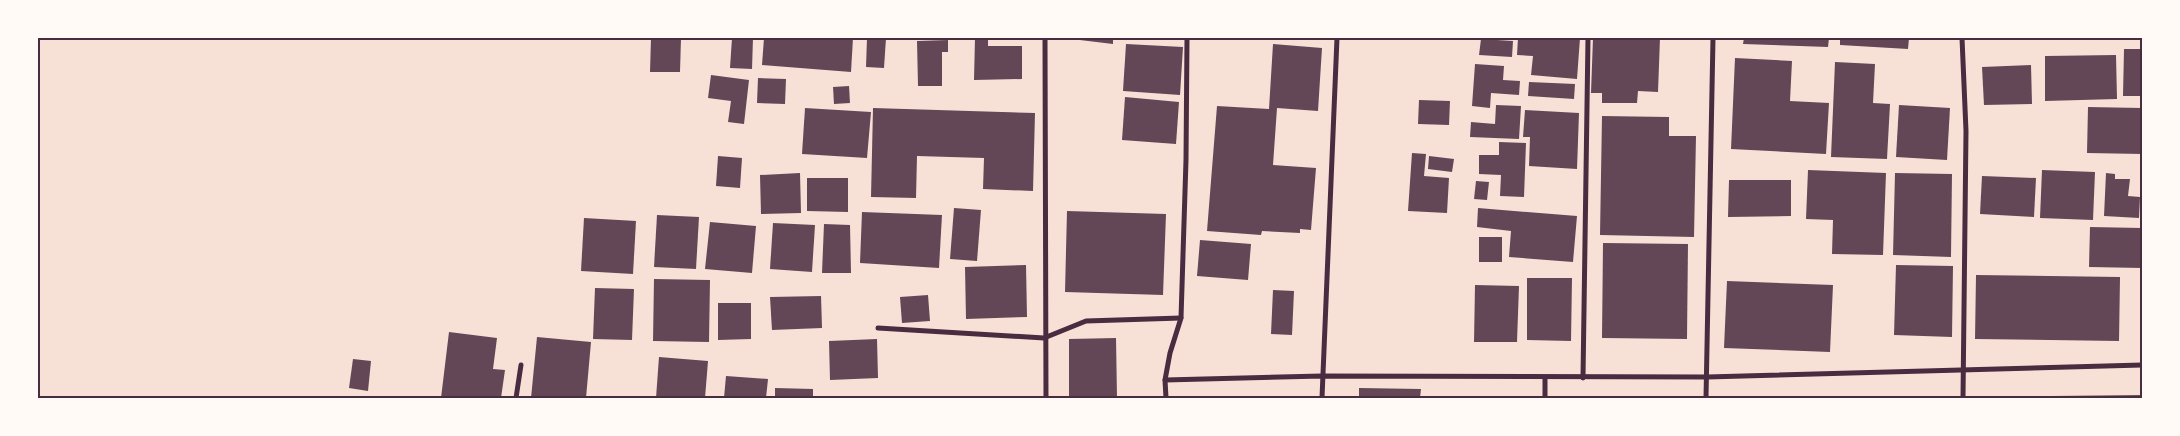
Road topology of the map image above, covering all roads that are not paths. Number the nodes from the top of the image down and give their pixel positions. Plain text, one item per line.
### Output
1 (1045, 38) edge
2 (1186, 38) edge
3 (1337, 38) edge
4 (1588, 38) edge
5 (1713, 38) edge
6 (1962, 38) edge
7 (1181, 318) junction
8 (878, 328) dead end
9 (1044, 338) junction
10 (521, 365) dead end
11 (2142, 366) edge
12 (1963, 370) junction
13 (1322, 376) junction
14 (1707, 377) junction
15 (1545, 378) junction
16 (1583, 378) junction
17 (1165, 380) junction
18 (516, 398) edge
19 (1046, 398) edge
20 (1166, 398) edge
21 (1322, 398) edge
22 (1545, 398) edge
23 (1706, 398) edge
24 (1963, 398) edge

1 - 9 street
2 - 7 street
3 - 13 street
4 - 16 street
5 - 14 street
6 - 12 street
7 - 9 street
7 - 17 street
8 - 9 street
9 - 19 street
10 - 18 street
11 - 12 street
12 - 14 street
12 - 24 street
13 - 15 street
13 - 17 street
13 - 21 street
14 - 16 street
14 - 23 street
15 - 16 street
15 - 22 street
17 - 20 street

